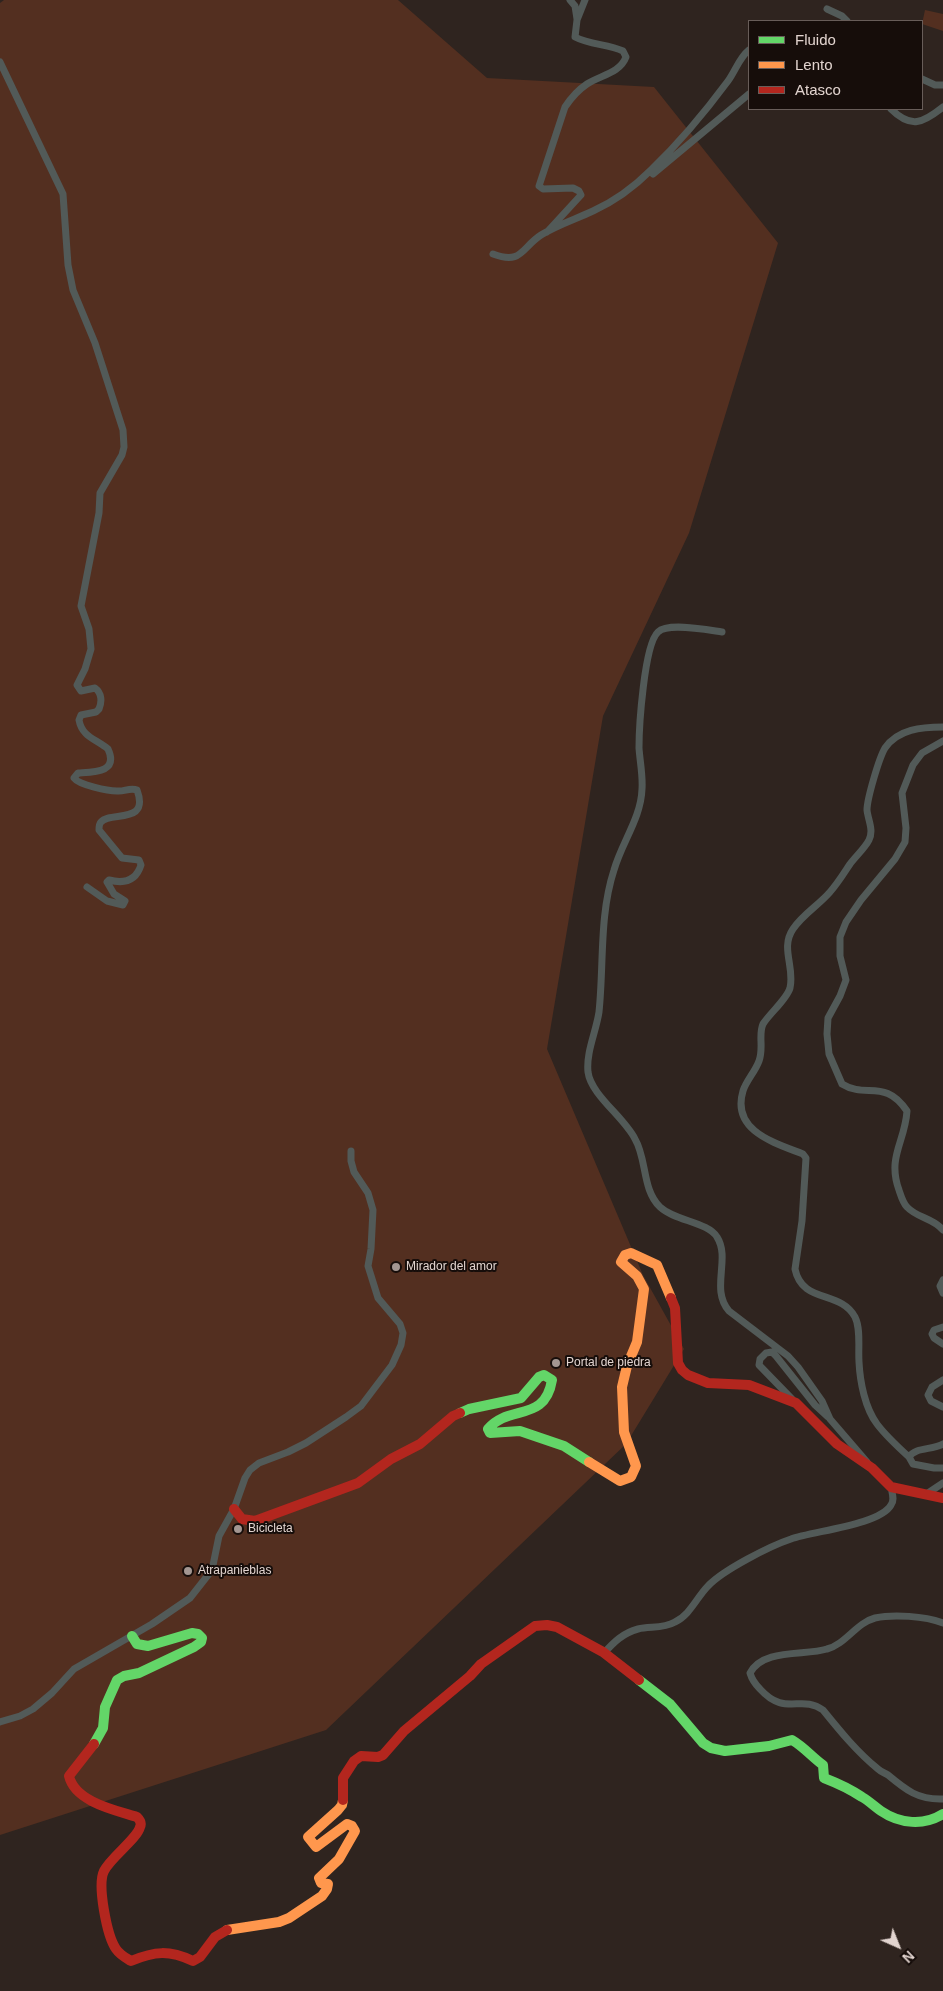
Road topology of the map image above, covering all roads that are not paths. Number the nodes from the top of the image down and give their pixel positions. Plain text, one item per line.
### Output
1 (570, 0) edge
2 (584, 0) edge
3 (827, 9) dead end
4 (577, 20) junction
5 (846, 20) edge
6 (748, 51) edge
7 (0, 62) edge
8 (923, 80) edge
9 (943, 85) edge
10 (748, 95) edge
11 (943, 107) edge
12 (892, 110) edge
13 (629, 190) junction
14 (547, 232) junction
15 (493, 254) dead end
16 (722, 632) dead end
17 (943, 727) edge
18 (943, 741) edge
19 (87, 887) dead end
20 (351, 1151) dead end
21 (943, 1230) edge
22 (943, 1280) edge
23 (943, 1293) edge
24 (943, 1327) edge
25 (943, 1344) edge
26 (943, 1380) edge
27 (796, 1403) junction
28 (943, 1407) edge
29 (830, 1419) junction
30 (943, 1444) edge
31 (909, 1457) junction
32 (872, 1468) junction
33 (943, 1468) edge
34 (943, 1483) edge
35 (890, 1487) junction
36 (925, 1495) junction
37 (943, 1498) edge
38 (234, 1509) junction
39 (943, 1622) edge
40 (132, 1636) junction
41 (604, 1653) junction
42 (0, 1722) edge
43 (943, 1799) edge
44 (943, 1814) edge

1 - 4 street
2 - 4 street
3 - 5 street
4 - 14 street
6 - 13 street
7 - 19 street
8 - 9 street
10 - 13 street
11 - 12 street
13 - 14 street
14 - 15 street
16 - 29 street
17 - 31 street
18 - 21 street
20 - 38 street
22 - 23 street
24 - 25 street
26 - 28 street
27 - 29 street
27 - 32 street
27 - 38 street
29 - 32 street
30 - 31 street
31 - 33 street
32 - 35 street
34 - 36 street
35 - 36 street
35 - 41 street
36 - 37 street
38 - 40 street
39 - 43 street
40 - 41 street
40 - 42 street
41 - 44 street

